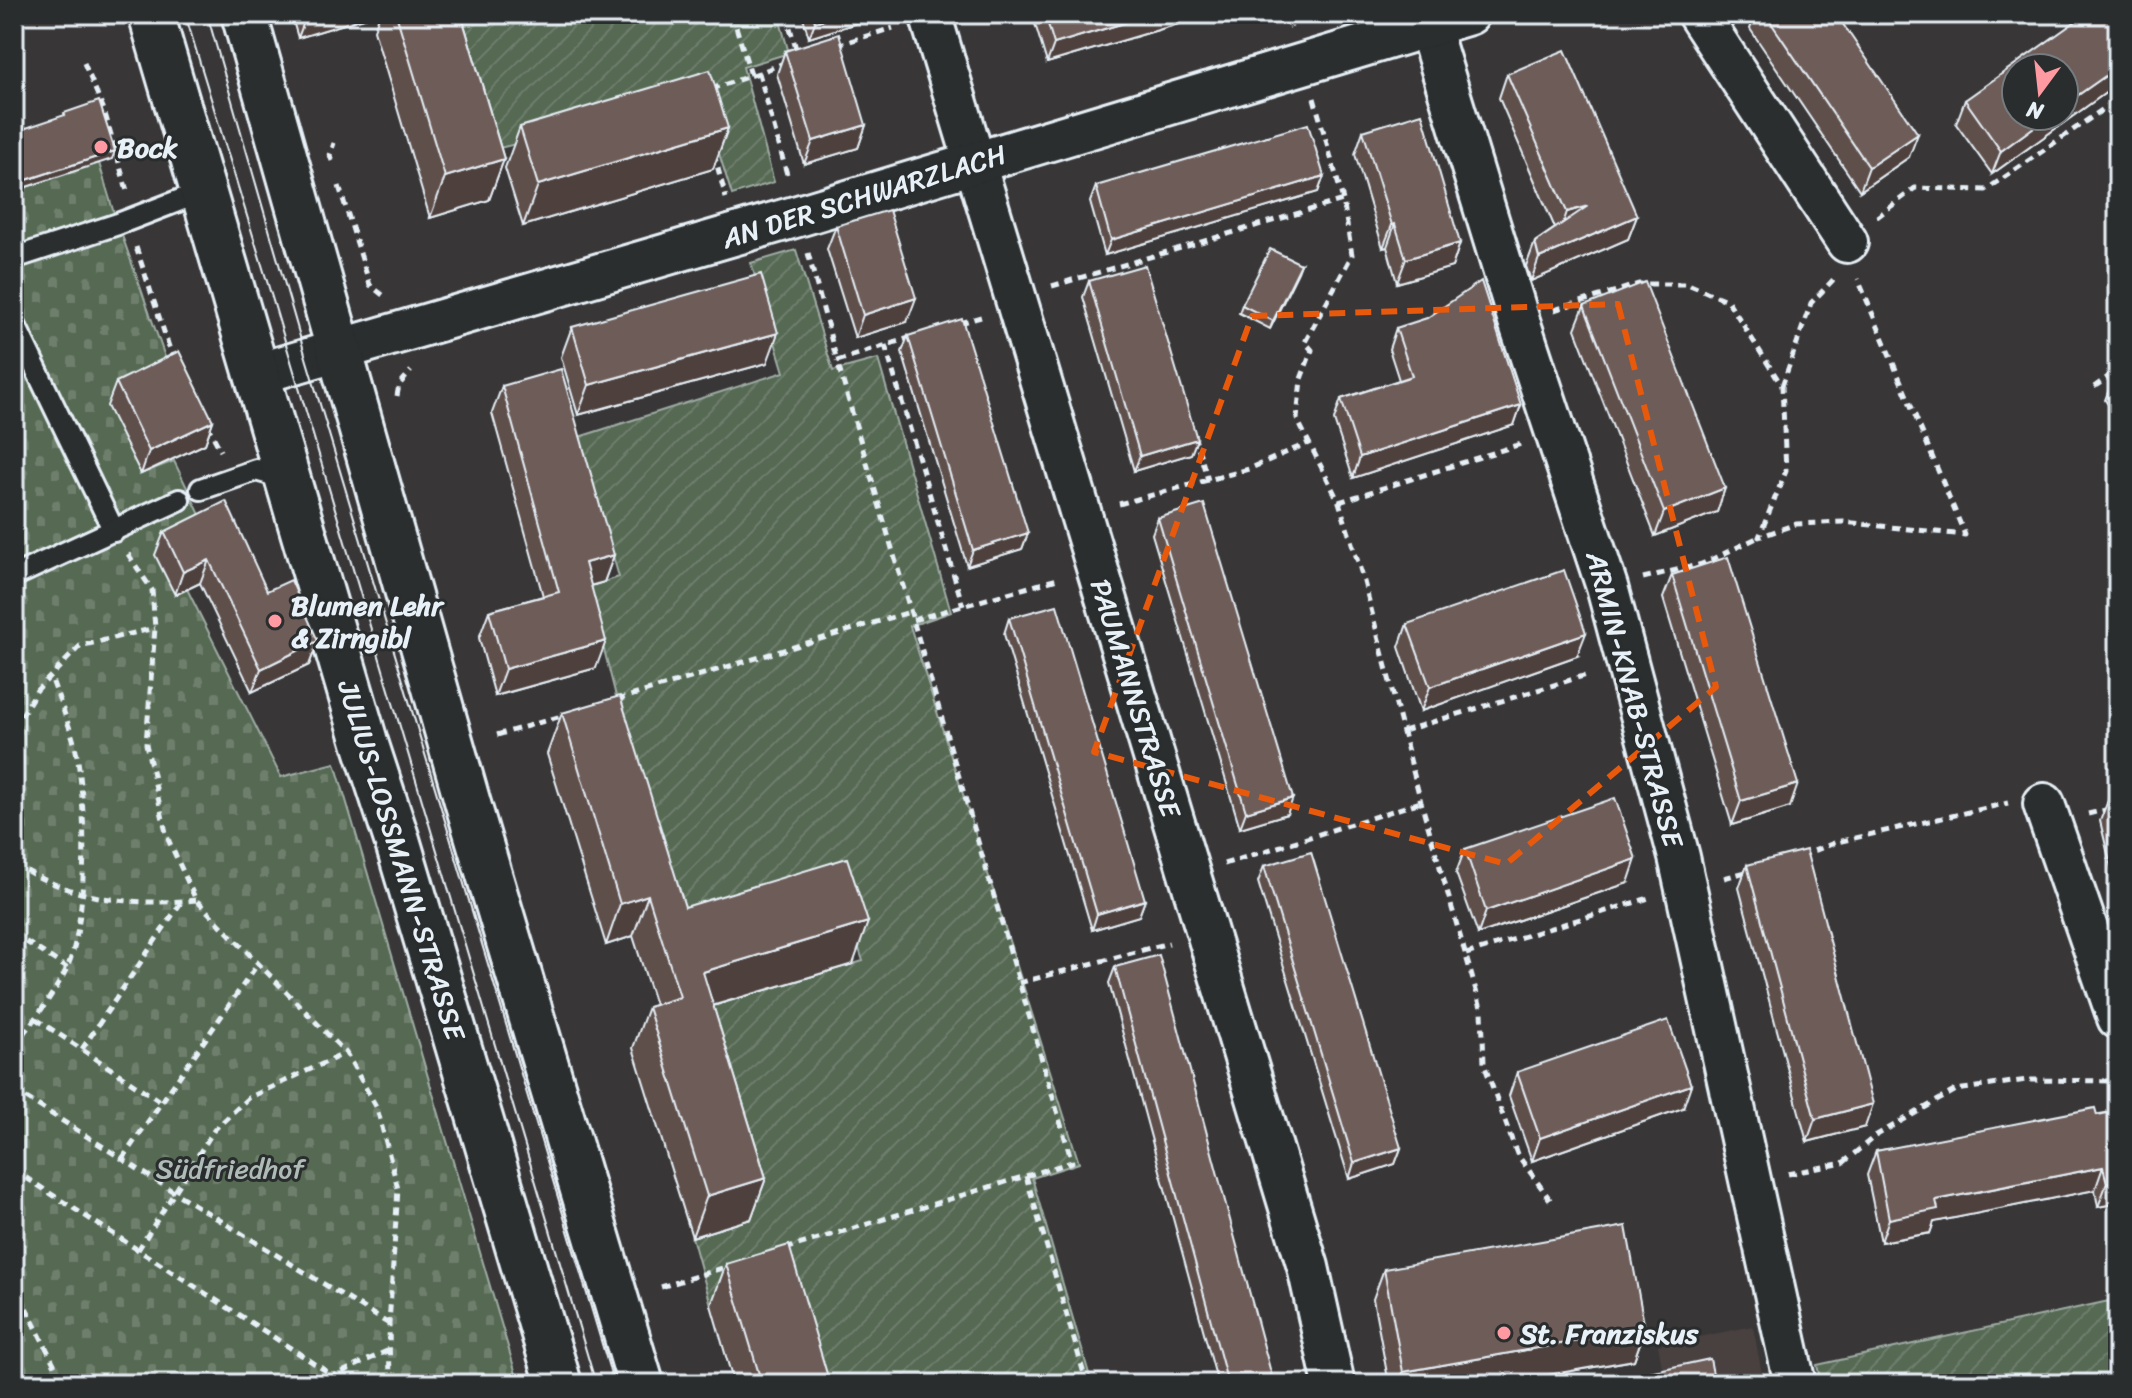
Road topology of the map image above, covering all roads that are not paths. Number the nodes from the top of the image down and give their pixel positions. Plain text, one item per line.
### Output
1 (151, 14) edge
2 (226, 14) edge
3 (244, 14) edge
4 (1469, 14) edge
5 (1698, 14) edge
6 (932, 18) edge
7 (1429, 27) junction
8 (259, 68) junction
9 (974, 163) junction
10 (204, 191) junction
11 (1849, 251) road end
12 (14, 258) edge
13 (14, 323) edge
14 (341, 351) junction
15 (257, 374) junction
16 (288, 479) junction
17 (201, 489) dead end
18 (179, 500) dead end
19 (114, 531) junction
20 (14, 576) edge
21 (2044, 804) road end
22 (2118, 1018) edge
23 (559, 1384) edge
24 (641, 1384) edge
25 (1334, 1384) edge
26 (1795, 1384) edge

1 - 10 main road, JULIUS-LOSSMANN-STRASSE
2 - 8 lane
3 - 8 main road
4 - 7 street, AN DER SCHWARZLACH
5 - 11 street
6 - 9 street, PAUMANNSTRASSE
7 - 9 street, AN DER SCHWARZLACH
7 - 26 street, ARMIN-KNAB-STRASSE
8 - 14 main road
9 - 14 street, AN DER SCHWARZLACH
9 - 25 street, PAUMANNSTRASSE
10 - 12 lane
10 - 15 main road, JULIUS-LOSSMANN-STRASSE
13 - 19 lane
14 - 15 street, AN DER SCHWARZLACH
14 - 24 main road
15 - 16 main road, JULIUS-LOSSMANN-STRASSE
16 - 17 lane
16 - 23 main road, JULIUS-LOSSMANN-STRASSE
18 - 19 lane
19 - 20 lane
21 - 22 street

